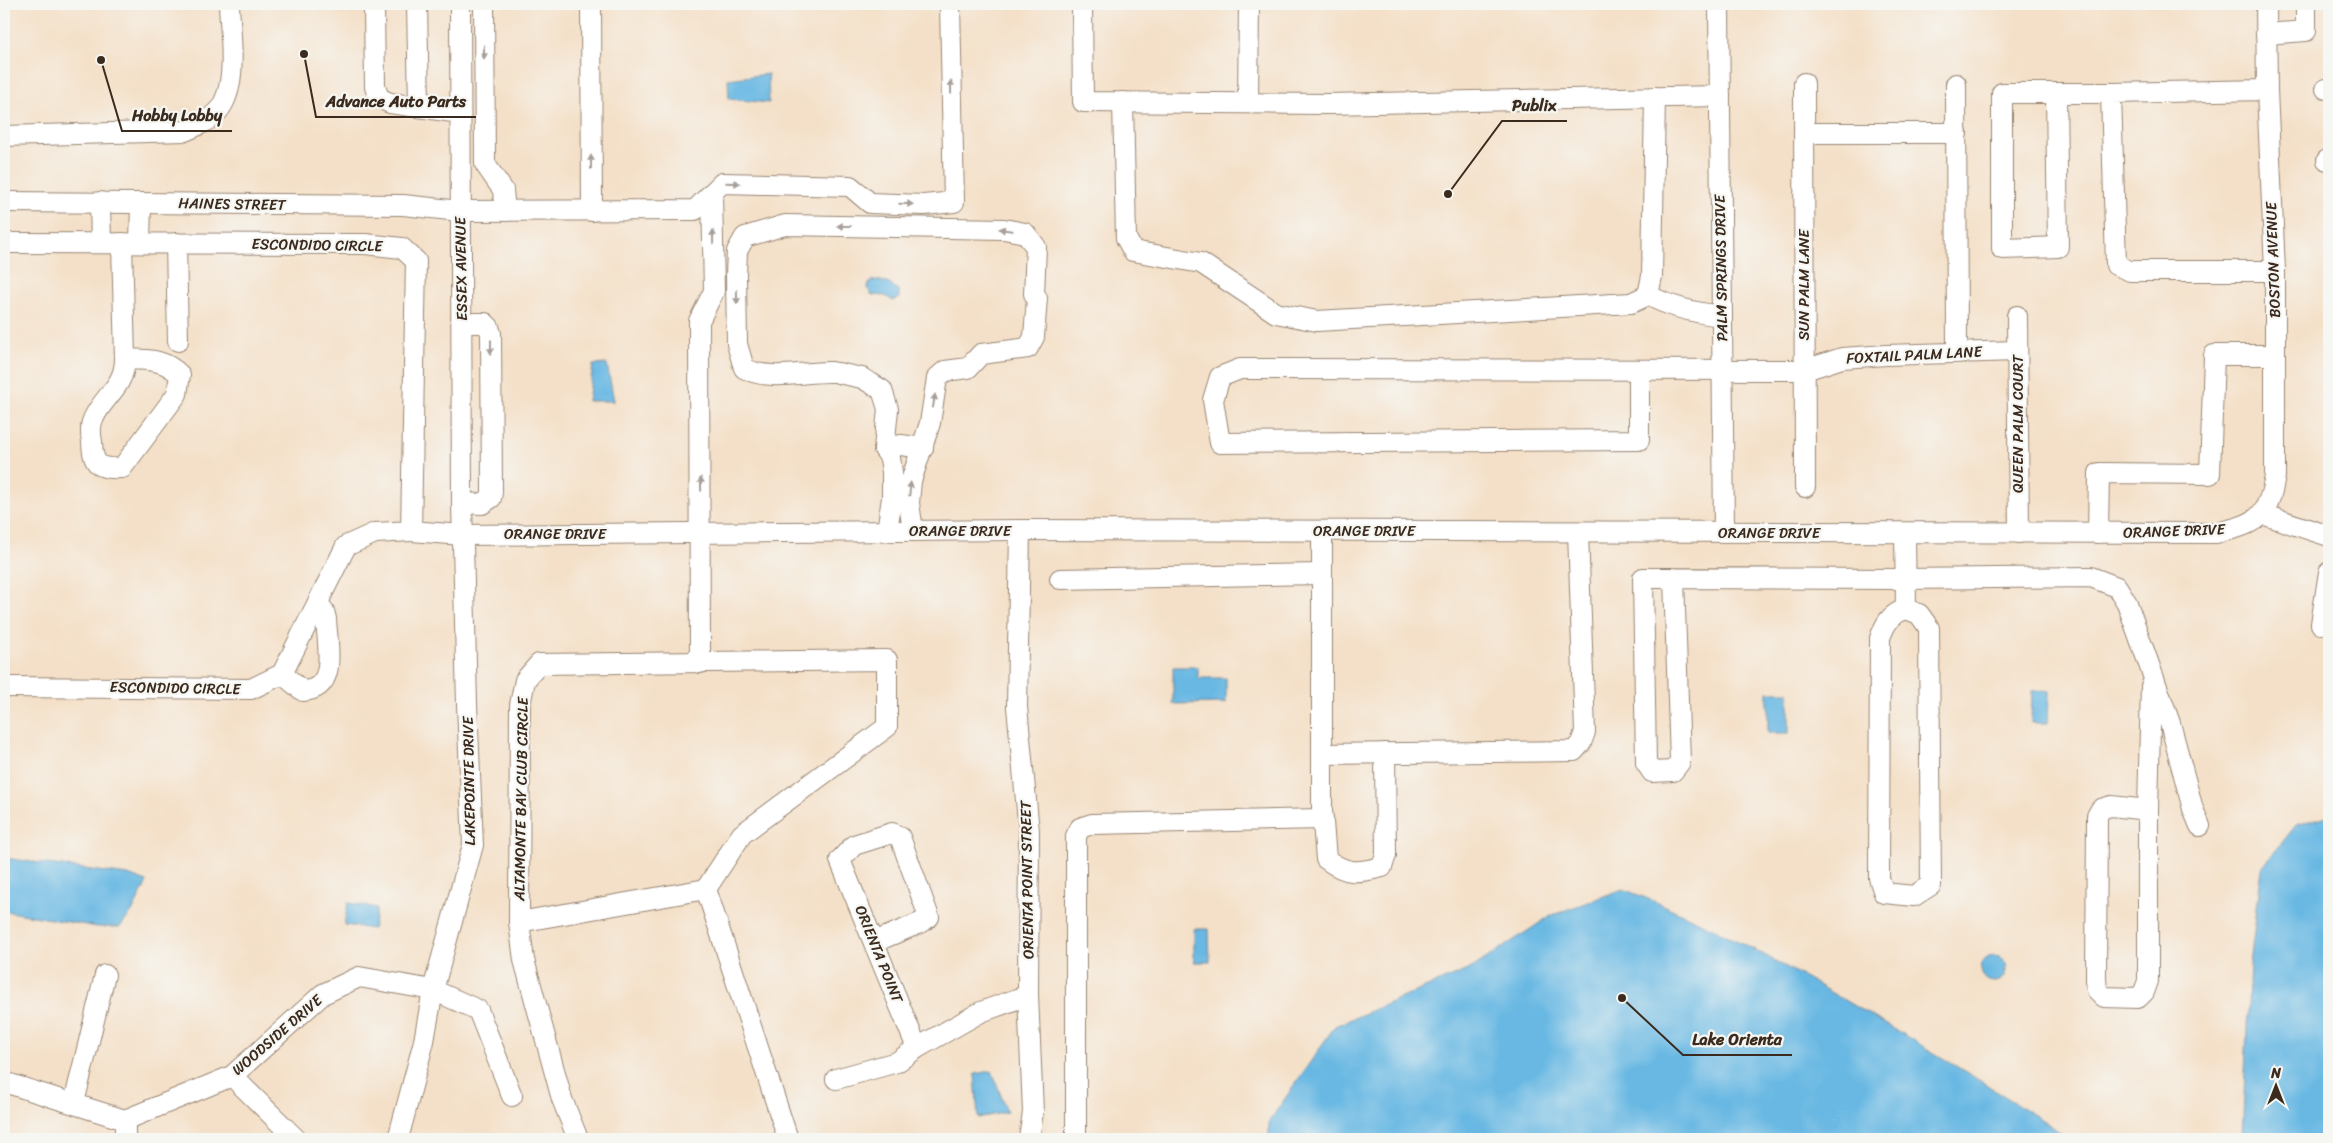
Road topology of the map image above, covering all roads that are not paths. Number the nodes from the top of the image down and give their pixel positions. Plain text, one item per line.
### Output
1 (229, 4) edge
2 (374, 4) edge
3 (417, 4) edge
4 (460, 4) edge
5 (484, 4) edge
6 (591, 4) edge
7 (950, 4) edge
8 (1082, 4) edge
9 (1249, 4) edge
10 (1719, 4) edge
11 (2266, 4) edge
12 (2306, 4) edge
13 (2266, 34) junction
14 (1804, 82) dead end
15 (1956, 84) dead end
16 (2266, 90) junction
17 (2056, 93) junction
18 (2111, 93) junction
19 (1720, 96) junction
20 (1655, 97) junction
21 (1123, 102) junction
22 (1248, 103) junction
23 (419, 107) junction
24 (460, 112) junction
25 (1957, 132) junction
26 (1804, 133) junction
27 (4, 136) edge
28 (712, 193) junction
29 (4, 202) edge
30 (100, 202) junction
31 (141, 203) junction
32 (460, 211) junction
33 (505, 211) junction
34 (592, 211) junction
35 (4, 243) edge
36 (101, 243) junction
37 (131, 243) junction
38 (176, 243) junction
39 (2275, 271) junction
40 (1648, 295) junction
41 (1722, 316) junction
42 (2017, 316) dead end
43 (462, 323) junction
44 (178, 342) dead end
45 (1957, 352) junction
46 (2017, 352) junction
47 (2275, 355) junction
48 (125, 359) junction
49 (1640, 370) junction
50 (1722, 370) junction
51 (1805, 370) junction
52 (923, 448) junction
53 (884, 449) junction
54 (1805, 487) dead end
55 (462, 502) junction
56 (2262, 514) junction
57 (1020, 530) junction
58 (411, 531) junction
59 (887, 531) junction
60 (913, 531) junction
61 (1322, 531) junction
62 (701, 532) junction
63 (1578, 532) junction
64 (1724, 532) junction
65 (1905, 533) junction
66 (2019, 533) junction
67 (2098, 533) junction
68 (463, 534) junction
69 (2329, 536) edge
70 (2329, 572) edge
71 (1322, 574) junction
72 (1674, 578) junction
73 (1060, 579) dead end
74 (1905, 579) junction
75 (318, 603) junction
76 (1906, 610) junction
77 (2322, 624) dead end
78 (700, 663) junction
79 (2152, 672) junction
80 (282, 674) junction
81 (4, 687) edge
82 (1385, 753) junction
83 (1322, 754) junction
84 (2148, 810) junction
85 (1323, 819) junction
86 (2200, 826) dead end
87 (706, 889) junction
88 (519, 922) junction
89 (874, 942) junction
90 (105, 975) dead end
91 (433, 990) junction
92 (1028, 995) junction
93 (917, 1048) junction
94 (232, 1076) junction
95 (836, 1079) dead end
96 (4, 1082) edge
97 (512, 1096) dead end
98 (74, 1103) junction
99 (125, 1130) edge
100 (296, 1139) edge
101 (398, 1139) edge
102 (578, 1139) edge
103 (788, 1139) edge
104 (1028, 1139) edge
105 (1076, 1139) edge

1 - 27 street
2 - 23 street
3 - 23 street
4 - 24 street, ESSEX AVENUE
5 -> 33 street
34 -> 6 street
28 -> 7 street
8 - 21 street
9 - 22 street
10 - 19 street, PALM SPRINGS DRIVE
11 - 13 street, BOSTON AVENUE
12 - 13 street
13 - 16 street, BOSTON AVENUE
14 - 26 street, SUN PALM LANE
15 - 25 street
16 - 18 street
16 - 39 street, BOSTON AVENUE
17 - 17 street
17 - 18 street
18 - 39 street
19 - 20 street
19 - 41 street, PALM SPRINGS DRIVE
20 - 22 street
20 - 40 street
21 - 22 street
21 - 40 street
23 - 24 street
24 - 32 street, ESSEX AVENUE
25 - 26 street
25 - 45 street
26 - 51 street, SUN PALM LANE
28 - 34 street, HAINES STREET
62 -> 28 street
29 - 30 street, HAINES STREET
30 - 31 street, HAINES STREET
30 - 36 street
31 - 32 street, HAINES STREET
31 - 37 street
32 - 33 street, HAINES STREET
32 - 43 street, ESSEX AVENUE
33 - 34 street, HAINES STREET
35 - 36 street, ESCONDIDO CIRCLE
36 - 37 street, ESCONDIDO CIRCLE
37 - 38 street, ESCONDIDO CIRCLE
37 - 48 street
38 - 44 street
38 - 58 street, ESCONDIDO CIRCLE
39 - 47 street, BOSTON AVENUE
40 - 41 street
41 - 50 street, PALM SPRINGS DRIVE
42 - 46 street, QUEEN PALM COURT
43 - 55 street, ESSEX AVENUE
43 -> 55 street
45 - 46 street, FOXTAIL PALM LANE
45 - 51 street, FOXTAIL PALM LANE
46 - 66 street, QUEEN PALM COURT
47 - 56 street, BOSTON AVENUE
47 - 67 street
48 - 48 street
49 - 49 street, FOXTAIL PALM LANE
49 - 50 street, FOXTAIL PALM LANE
50 - 51 street, FOXTAIL PALM LANE
50 - 64 street, PALM SPRINGS DRIVE
51 - 54 street, SUN PALM LANE
52 - 53 street
52 -> 53 street
60 -> 52 street
53 - 59 street
55 - 68 street, ESSEX AVENUE
56 - 67 street, ORANGE DRIVE
56 - 69 street
57 - 60 street, ORANGE DRIVE
57 - 61 street, ORANGE DRIVE
57 - 92 street, ORIENTA POINT STREET
58 - 68 street
58 - 75 street
59 - 60 street, ORANGE DRIVE
59 - 62 street, ORANGE DRIVE
61 - 63 street, ORANGE DRIVE
61 - 71 street
62 - 68 street, ORANGE DRIVE
62 - 78 street
63 - 64 street, ORANGE DRIVE
63 - 82 street
64 - 65 street, ORANGE DRIVE
65 - 66 street, ORANGE DRIVE
65 - 74 street
66 - 67 street, ORANGE DRIVE
68 - 91 street, LAKEPOINTE DRIVE
70 - 77 street
71 - 73 street
71 - 83 street
72 - 72 street
72 - 74 street
74 - 76 street
74 - 79 street
75 - 80 street
75 - 80 street
76 - 76 street
78 - 87 street, ALTAMONTE BAY CLUB CIRCLE
78 - 88 street, ALTAMONTE BAY CLUB CIRCLE
79 - 84 street
79 - 86 street
80 - 81 street, ESCONDIDO CIRCLE
82 - 83 street
82 - 85 street
83 - 85 street
84 - 84 street
85 - 105 street
87 - 88 street, ALTAMONTE BAY CLUB CIRCLE
87 - 103 street
88 - 102 street, ALTAMONTE BAY CLUB CIRCLE
89 - 89 street, ORIENTA POINT
89 - 93 street, ORIENTA POINT
90 - 98 street
91 - 94 street, WOODSIDE DRIVE
91 - 97 street, WOODSIDE DRIVE
91 - 101 street, LAKEPOINTE DRIVE
92 - 93 street
92 - 104 street, ORIENTA POINT STREET
93 - 95 street
94 - 99 street, WOODSIDE DRIVE
94 - 100 street
96 - 98 street
98 - 99 street

